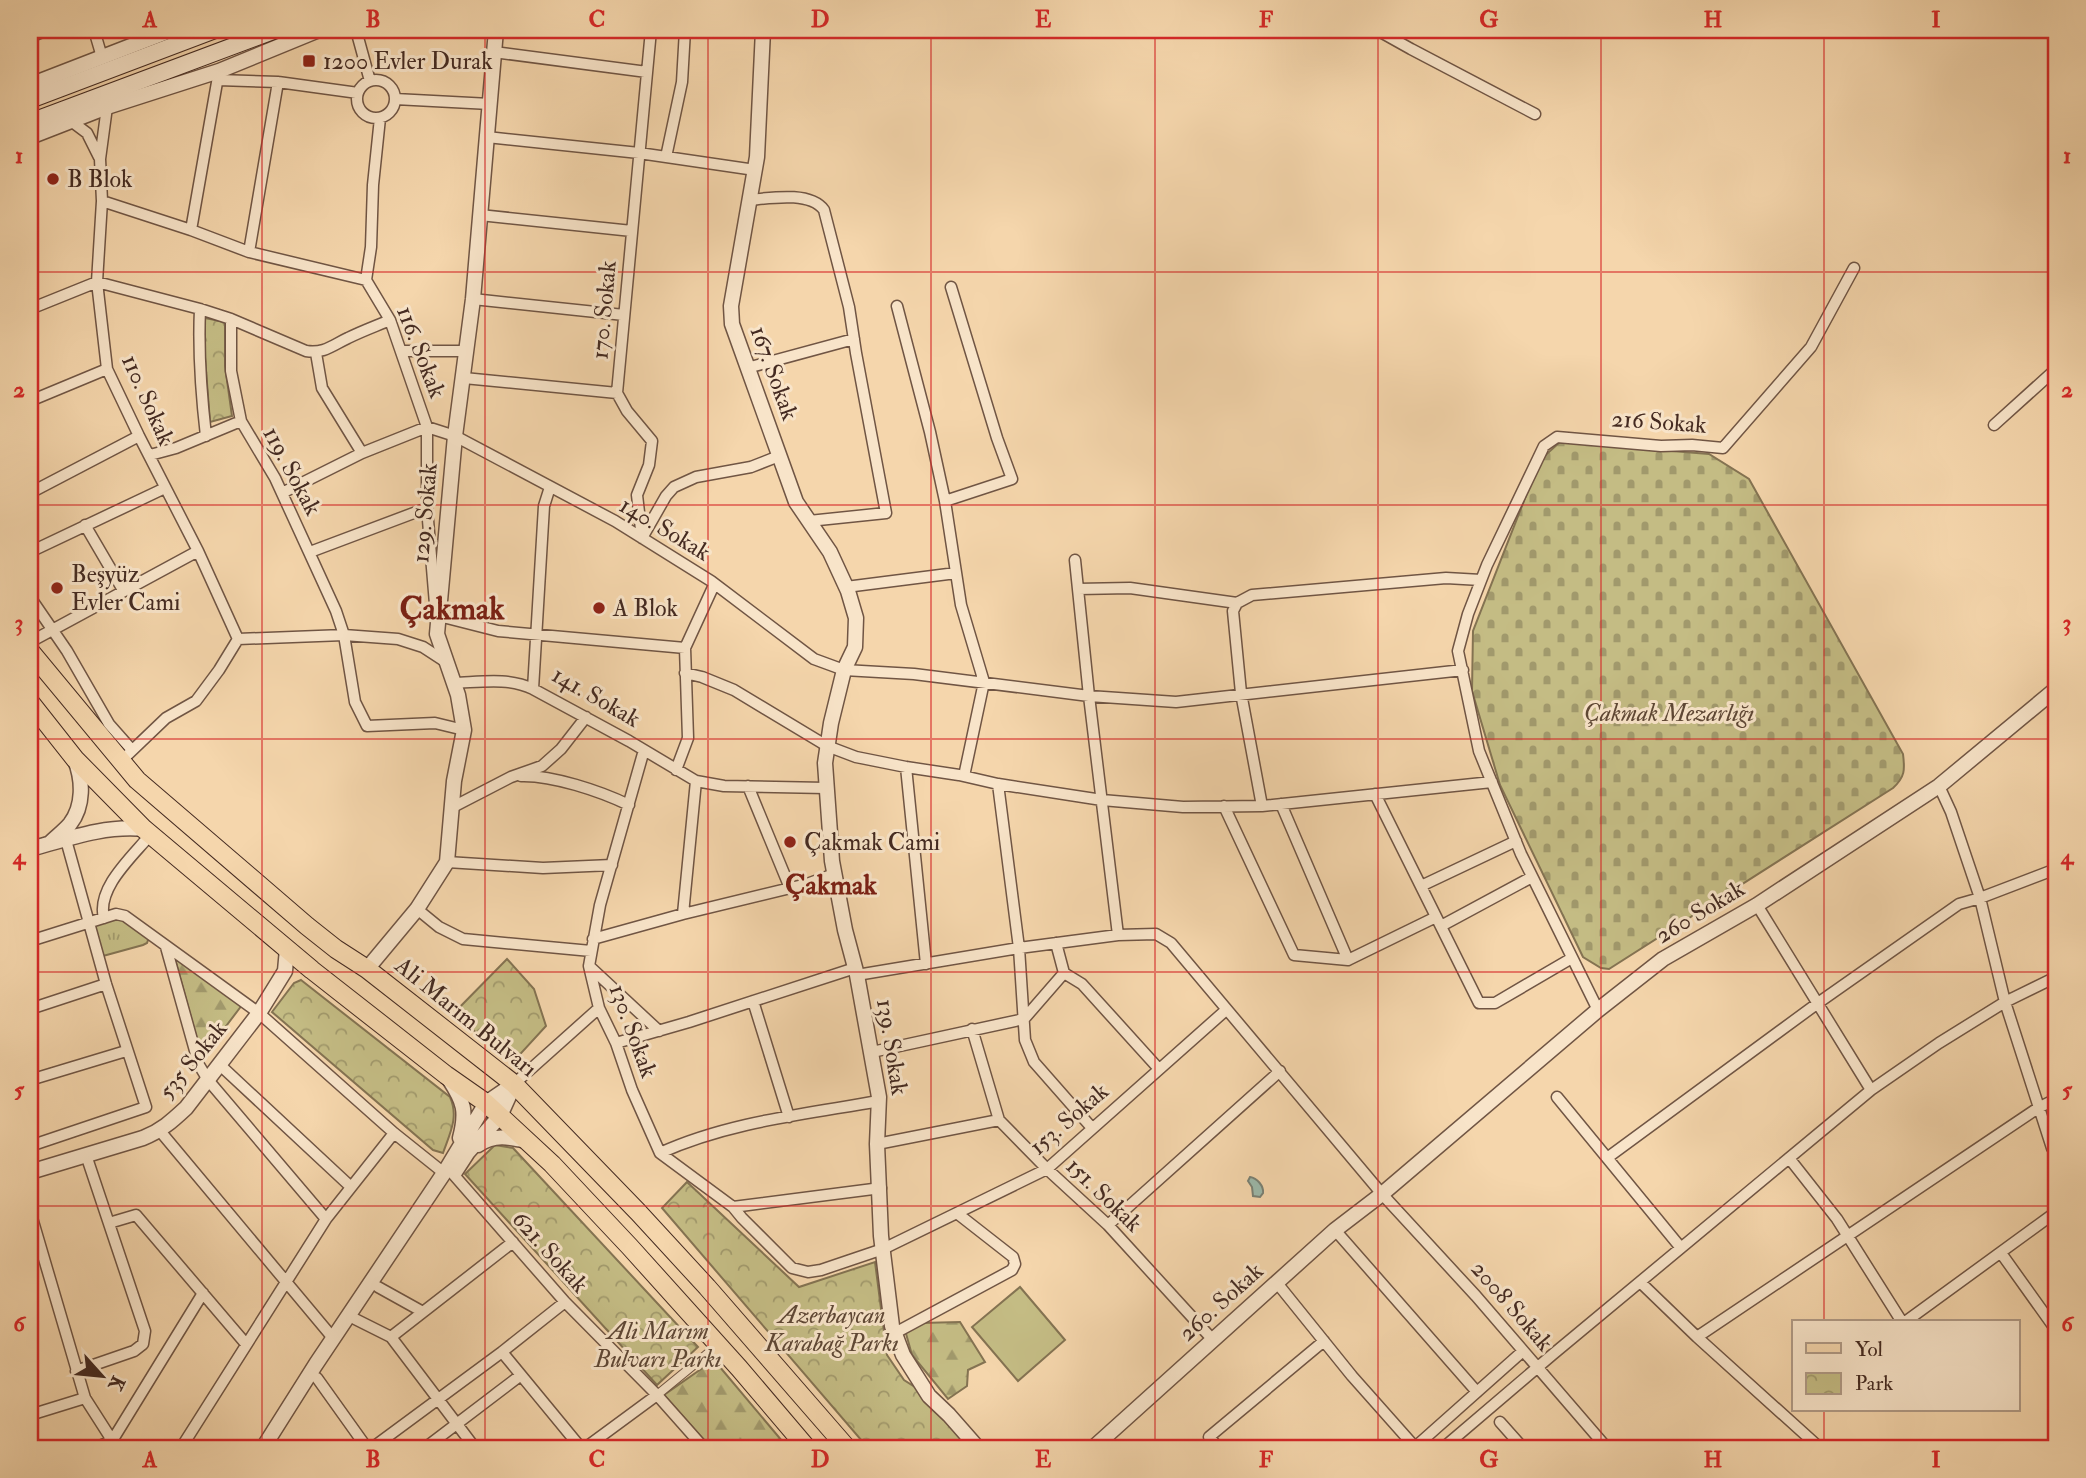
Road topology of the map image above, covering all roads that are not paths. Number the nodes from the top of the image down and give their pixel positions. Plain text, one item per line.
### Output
1 (48, 30) edge
2 (94, 30) edge
3 (172, 30) edge
4 (215, 30) edge
5 (276, 30) edge
6 (319, 30) edge
7 (356, 30) edge
8 (496, 30) edge
9 (651, 30) edge
10 (685, 30) edge
11 (763, 30) edge
12 (1377, 30) edge
13 (30, 37) edge
14 (494, 52) junction
15 (102, 57) junction
16 (647, 72) junction
17 (219, 75) junction
18 (370, 81) junction
19 (278, 82) junction
20 (30, 85) edge
21 (358, 93) junction
22 (395, 99) junction
23 (30, 100) edge
24 (490, 104) junction
25 (107, 107) junction
26 (1535, 114) dead end
27 (380, 118) junction
28 (71, 121) junction
29 (30, 122) edge
30 (30, 136) edge
31 (487, 137) junction
32 (639, 153) junction
33 (666, 157) junction
34 (100, 159) junction
35 (755, 170) junction
36 (749, 200) junction
37 (102, 201) junction
38 (480, 215) junction
39 (191, 230) junction
40 (632, 232) junction
41 (249, 252) junction
42 (1854, 268) dead end
43 (366, 281) junction
44 (97, 282) junction
45 (951, 287) dead end
46 (473, 299) junction
47 (897, 306) dead end
48 (30, 309) edge
49 (200, 309) junction
50 (624, 315) junction
51 (231, 319) junction
52 (390, 320) junction
53 (854, 339) junction
54 (401, 351) junction
55 (467, 351) junction
56 (316, 353) junction
57 (747, 368) junction
58 (107, 369) junction
59 (2056, 369) edge
60 (464, 378) junction
61 (617, 393) junction
62 (30, 401) edge
63 (241, 421) junction
64 (1994, 425) dead end
65 (427, 427) junction
66 (139, 436) junction
67 (206, 436) junction
68 (455, 436) junction
69 (362, 453) junction
70 (150, 455) junction
71 (779, 456) junction
72 (550, 487) junction
73 (165, 488) junction
74 (30, 493) edge
75 (282, 494) junction
76 (945, 501) junction
77 (427, 508) junction
78 (809, 521) junction
79 (85, 525) junction
80 (642, 538) junction
81 (198, 551) junction
82 (30, 552) edge
83 (310, 552) junction
84 (1075, 560) dead end
85 (956, 573) junction
86 (1481, 580) junction
87 (714, 585) junction
88 (846, 587) junction
89 (1078, 589) junction
90 (124, 590) junction
91 (30, 597) edge
92 (1237, 603) junction
93 (439, 616) junction
94 (52, 629) junction
95 (437, 634) junction
96 (344, 635) junction
97 (537, 635) junction
98 (238, 639) junction
99 (30, 642) edge
100 (685, 648) junction
101 (30, 651) edge
102 (446, 662) junction
103 (844, 670) junction
104 (1463, 670) junction
105 (685, 673) junction
106 (984, 682) junction
107 (454, 683) junction
108 (533, 689) junction
109 (2056, 689) edge
110 (1241, 693) junction
111 (1089, 696) junction
112 (30, 702) edge
113 (586, 717) junction
114 (464, 730) junction
115 (827, 746) junction
116 (644, 750) junction
117 (126, 756) junction
118 (75, 759) junction
119 (906, 767) junction
120 (676, 770) junction
121 (964, 776) junction
122 (511, 777) junction
123 (696, 781) junction
124 (1492, 782) junction
125 (998, 784) junction
126 (748, 786) junction
127 (1939, 786) junction
128 (827, 788) junction
129 (1375, 794) junction
130 (1102, 800) junction
131 (1281, 804) junction
132 (629, 805) junction
133 (1224, 806) junction
134 (1262, 806) junction
135 (451, 808) junction
136 (147, 832) junction
137 (64, 836) junction
138 (1516, 841) junction
139 (30, 849) edge
140 (447, 862) junction
141 (612, 865) junction
142 (2056, 869) edge
143 (834, 874) junction
144 (1532, 877) junction
145 (1421, 886) junction
146 (790, 888) junction
147 (1980, 898) junction
148 (1757, 905) junction
149 (417, 909) junction
150 (683, 914) junction
151 (104, 918) junction
152 (89, 922) junction
153 (1439, 922) junction
154 (1118, 935) junction
155 (30, 941) edge
156 (1056, 943) junction
157 (592, 945) junction
158 (166, 947) junction
159 (1019, 948) junction
160 (287, 949) junction
161 (1572, 958) junction
162 (1348, 960) junction
163 (926, 964) junction
164 (589, 966) junction
165 (367, 969) junction
166 (312, 970) junction
167 (285, 971) junction
168 (856, 972) junction
169 (1064, 973) junction
170 (2056, 977) edge
171 (106, 984) junction
172 (753, 1001) junction
173 (2005, 1002) junction
174 (1818, 1003) junction
175 (599, 1008) junction
176 (30, 1009) edge
177 (1226, 1010) junction
178 (1598, 1010) junction
179 (259, 1013) junction
180 (1024, 1019) junction
181 (972, 1029) junction
182 (659, 1031) junction
183 (615, 1043) junction
184 (126, 1051) junction
185 (872, 1052) junction
186 (220, 1065) junction
187 (1159, 1069) junction
188 (1280, 1071) junction
189 (446, 1075) junction
190 (30, 1080) edge
191 (208, 1080) junction
192 (514, 1084) junction
193 (1871, 1090) junction
194 (1557, 1097) dead end
195 (2056, 1099) edge
196 (879, 1101) junction
197 (486, 1103) junction
198 (2038, 1108) junction
199 (500, 1116) junction
200 (789, 1117) junction
201 (999, 1120) junction
202 (1092, 1128) junction
203 (160, 1131) junction
204 (394, 1133) junction
205 (527, 1141) junction
206 (877, 1144) junction
207 (30, 1146) edge
208 (462, 1153) junction
209 (660, 1153) junction
210 (86, 1155) junction
211 (2056, 1155) edge
212 (1607, 1158) junction
213 (1789, 1158) junction
214 (1047, 1169) junction
215 (30, 1172) edge
216 (449, 1174) junction
217 (351, 1186) junction
218 (881, 1188) junction
219 (1382, 1194) junction
220 (733, 1207) junction
221 (30, 1212) edge
222 (2056, 1212) edge
223 (958, 1214) junction
224 (326, 1219) junction
225 (109, 1223) junction
226 (1108, 1225) junction
227 (1335, 1230) junction
228 (1848, 1235) junction
229 (34, 1242) edge
230 (513, 1242) junction
231 (1681, 1248) junction
232 (883, 1250) junction
233 (2001, 1253) junction
234 (792, 1268) joint
235 (285, 1281) junction
236 (1640, 1282) junction
237 (1277, 1283) junction
238 (377, 1287) junction
239 (203, 1293) junction
240 (565, 1302) junction
241 (423, 1312) junction
242 (355, 1319) junction
243 (1902, 1320) edge
244 (1906, 1320) edge
245 (2056, 1330) edge
246 (894, 1333) junction
247 (391, 1337) junction
248 (1697, 1337) junction
249 (333, 1338) junction
250 (1213, 1340) junction
251 (1324, 1341) junction
252 (246, 1343) junction
253 (1523, 1351) junction
254 (502, 1352) junction
255 (707, 1354) dead end
256 (1538, 1368) junction
257 (76, 1371) junction
258 (521, 1375) junction
259 (317, 1378) junction
260 (1477, 1392) junction
261 (657, 1395) junction
262 (85, 1398) junction
263 (438, 1399) junction
264 (1792, 1406) edge
265 (1783, 1413) junction
266 (30, 1415) edge
267 (1500, 1422) dead end
268 (457, 1425) junction
269 (1604, 1444) edge
270 (115, 1445) edge
271 (96, 1448) edge
272 (181, 1448) edge
273 (263, 1448) edge
274 (273, 1448) edge
275 (370, 1448) edge
276 (425, 1448) edge
277 (475, 1448) edge
278 (583, 1448) edge
279 (704, 1448) edge
280 (807, 1448) edge
281 (847, 1448) edge
282 (978, 1448) edge
283 (1093, 1448) edge
284 (1219, 1448) edge
285 (1414, 1448) edge
286 (1443, 1448) edge
287 (1523, 1448) edge
288 (1590, 1448) edge
289 (1820, 1448) edge

1 - 13 street
2 - 15 street
3 - 15 street
4 - 23 main road
5 - 29 main road
6 - 17 street
7 - 18 street
8 - 14 street, 129. Sokak
9 - 16 street, 170. Sokak
10 - 33 street
11 - 35 street, 167. Sokak
12 - 26 street
14 - 16 street
14 - 24 street, 129. Sokak
15 - 20 street
16 - 32 street, 170. Sokak
17 - 19 street
17 - 25 street
17 - 39 street
18 - 21 street
18 - 22 street
19 - 21 street
19 - 41 street
21 - 27 street
22 - 24 street
22 - 27 street
24 - 31 street, 129. Sokak
25 - 28 street
25 - 34 street, 110. Sokak
27 - 43 street
28 - 30 street
28 - 34 street
31 - 32 street
31 - 38 street, 129. Sokak
32 - 33 street
32 - 40 street, 170. Sokak
33 - 35 street
34 - 37 street, 110. Sokak
35 - 36 street, 167. Sokak
36 - 53 street
36 - 57 street, 167. Sokak
37 - 39 street
37 - 44 street, 110. Sokak
38 - 40 street
38 - 46 street, 129. Sokak
39 - 41 street
40 - 50 street, 170. Sokak
41 - 43 street
42 - 86 street, 216 Sokak
43 - 52 street, 116. Sokak
44 - 48 street
44 - 49 street
44 - 58 street, 110. Sokak
45 - 76 street
46 - 50 street
46 - 55 street, 129. Sokak
47 - 76 street
49 - 51 street
49 - 67 street
50 - 61 street, 170. Sokak
51 - 56 street
51 - 63 street, 119. Sokak
52 - 54 street, 116. Sokak
52 - 56 street
53 - 57 street
53 - 78 street
54 - 55 street
54 - 65 street, 116. Sokak
55 - 60 street, 129. Sokak
56 - 69 street
57 - 71 street, 167. Sokak
58 - 62 street
58 - 66 street, 110. Sokak
59 - 64 street
60 - 61 street
60 - 68 street, 129. Sokak
61 - 80 street, 170. Sokak
63 - 67 street
63 - 75 street, 119. Sokak
65 - 68 street, 140. Sokak
65 - 69 street
65 - 77 street, 116. Sokak
66 - 70 street, 110. Sokak
66 - 74 street
67 - 70 street
68 - 72 street, 140. Sokak
68 - 93 street, 129. Sokak
69 - 75 street
70 - 73 street, 110. Sokak
71 - 78 street, 167. Sokak
71 - 80 street
72 - 80 street, 140. Sokak
72 - 97 street, 141. Sokak
73 - 79 street
73 - 81 street, 110. Sokak
75 - 83 street, 119. Sokak
76 - 85 street
77 - 83 street
77 - 95 street, 116. Sokak
78 - 88 street, 167. Sokak
79 - 82 street
79 - 90 street
80 - 87 street, 140. Sokak
81 - 90 street
81 - 98 street, 110. Sokak
83 - 96 street, 119. Sokak
84 - 89 street
85 - 88 street
85 - 106 street
86 - 92 street
86 - 104 street
87 - 100 street
87 - 103 street, 140. Sokak
88 - 103 street, 167. Sokak
89 - 92 street
89 - 111 street
90 - 94 street
91 - 94 street
92 - 110 street
93 - 95 street, 129. Sokak
93 - 97 street
94 - 99 street
94 - 117 street
95 - 102 street, 129. Sokak
96 - 98 street
96 - 102 street
96 - 114 street, 119. Sokak
97 - 100 street
97 - 108 street, 141. Sokak
98 - 117 street
100 - 105 street
101 - 117 main road, Ali Marım Bulvarı
102 - 107 street, 129. Sokak
103 - 106 street, 140. Sokak
103 - 115 street, 139. Sokak
104 - 110 street, 140. Sokak
104 - 124 street
105 - 115 street
105 - 120 street
106 - 111 street, 140. Sokak
106 - 121 street
107 - 108 street
107 - 114 street, 129. Sokak
108 - 113 street, 141. Sokak
109 - 127 street, 260 Sokak
110 - 111 street, 140. Sokak
110 - 134 street
111 - 130 street
112 - 118 main road
113 - 116 street, 141. Sokak
113 - 122 street
114 - 135 street, 129. Sokak
115 - 119 street
115 - 128 street, 139. Sokak
116 - 120 street, 141. Sokak
116 - 132 street, 130. Sokak
117 - 165 main road, Ali Marım Bulvarı
118 - 136 main road
118 - 137 street
119 - 121 street
119 - 163 street
120 - 123 street, 141. Sokak
121 - 125 street
122 - 132 street
122 - 135 street
123 - 126 street, 141. Sokak
123 - 150 street
124 - 129 street
124 - 138 street
125 - 130 street
125 - 159 street
126 - 128 street, 141. Sokak
126 - 146 street
127 - 147 street
127 - 148 street, 260 Sokak
128 - 143 street, 139. Sokak
129 - 131 street
129 - 145 street
130 - 133 street
130 - 154 street
131 - 134 street
131 - 162 street
132 - 141 street, 130. Sokak
133 - 134 street
133 - 162 street
135 - 140 street, 129. Sokak
136 - 137 street
136 - 151 street
136 - 160 main road
137 - 139 street
137 - 152 street
138 - 144 street
138 - 145 street
140 - 141 street
140 - 149 street, 129. Sokak
141 - 157 street, 130. Sokak
142 - 147 street
143 - 146 street
143 - 168 street, 139. Sokak
144 - 153 street
144 - 161 street
145 - 153 street
146 - 150 street
147 - 173 street
147 - 174 street
148 - 174 street
148 - 178 street, 260 Sokak
149 - 157 street
149 - 165 street, 129. Sokak
150 - 157 street
151 - 152 street
151 - 158 street, 621. Sokak
152 - 155 street
152 - 171 street
153 - 161 street
153 - 162 street
154 - 156 street, 2008 Sokak
154 - 177 street, 2008 Sokak
156 - 159 street, 2008 Sokak
156 - 169 street
157 - 164 street, 130. Sokak
158 - 179 street, 621. Sokak
158 - 191 street
159 - 163 street, 2008 Sokak
159 - 180 street
160 - 166 main road
160 - 167 street
161 - 178 street
163 - 168 street, 2008 Sokak
164 - 175 street, 130. Sokak
164 - 182 street
165 - 192 main road, Ali Marım Bulvarı
166 - 167 street
166 - 189 main road
167 - 179 street, 535 Sokak
168 - 172 street, 2008 Sokak
168 - 185 street, 139. Sokak
169 - 180 street
169 - 187 street
170 - 173 street
171 - 176 street
171 - 184 street
172 - 182 street, 2008 Sokak
172 - 200 street
173 - 193 street
173 - 198 street
174 - 193 street
174 - 212 street
175 - 183 street, 130. Sokak
175 - 192 street
177 - 187 street, 153. Sokak
177 - 188 street, 2008 Sokak
178 - 219 street, 260 Sokak
179 - 186 street, 535 Sokak
179 - 204 street, 621. Sokak
180 - 181 street
180 - 202 street
181 - 185 street
181 - 201 street, 151. Sokak
182 - 183 street, 2008 Sokak
183 - 209 street, 130. Sokak
184 - 190 street
184 - 207 street
185 - 196 street, 139. Sokak
186 - 191 street, 535 Sokak
186 - 217 street
187 - 202 street, 153. Sokak
188 - 219 street, 2008 Sokak
188 - 226 street
189 - 197 main road
189 - 208 street
191 - 203 street, 535 Sokak
191 - 224 street
192 - 197 street
192 - 199 street
192 - 281 main road, Ali Marım Bulvarı
193 - 213 street
194 - 212 street
195 - 198 street
196 - 200 street
196 - 206 street, 139. Sokak
197 - 199 main road
197 - 208 street
198 - 211 street
198 - 228 street
199 - 205 main road
199 - 208 street
200 - 209 street
201 - 206 street
201 - 214 street, 151. Sokak
202 - 214 street, 153. Sokak
203 - 210 street, 535 Sokak
203 - 235 street
204 - 216 street, 621. Sokak
204 - 217 street
205 - 208 street
205 - 280 main road
206 - 218 street, 139. Sokak
208 - 216 street
209 - 220 street, 130. Sokak
210 - 215 street, 535 Sokak
210 - 225 street
212 - 231 street
213 - 228 street
213 - 231 street
214 - 223 street, 153. Sokak
214 - 226 street, 151. Sokak
216 - 230 street, 621. Sokak
216 - 238 street
216 - 249 street
217 - 224 street
218 - 220 street
218 - 232 street, 139. Sokak
219 - 227 street, 260. Sokak
219 - 253 street, 2008 Sokak
220 - 234 street, 130. Sokak
221 - 229 street
222 - 233 street
223 - 232 street, 153. Sokak
223 - 246 street
224 - 235 street
225 - 239 street
225 - 257 street
226 - 250 street, 151. Sokak
227 - 237 street, 260. Sokak
227 - 260 street
228 - 243 street
228 - 248 street
229 - 257 street
230 - 240 street, 621. Sokak
230 - 241 street
231 - 236 street
232 - 234 street, 153. Sokak
232 - 246 street, 139. Sokak
233 - 244 street
233 - 245 street
235 - 249 street
235 - 252 street
236 - 248 street
236 - 256 street
237 - 250 street, 260. Sokak
237 - 251 street
238 - 241 street
238 - 242 street
239 - 252 street
239 - 270 street
240 - 254 street
240 - 261 street, 621. Sokak
241 - 247 street
242 - 247 street
242 - 259 street
246 - 282 street, 139. Sokak
247 - 263 street
248 - 265 street
249 - 273 street
250 - 283 street, 260. Sokak
251 - 284 street
251 - 285 street
252 - 272 street
253 - 256 street, 2008 Sokak
253 - 260 street
254 - 258 street
254 - 263 street
255 - 261 street
256 - 269 street, 2008 Sokak
256 - 286 street
257 - 262 street
258 - 268 street
258 - 278 street
259 - 274 street
259 - 275 street
260 - 285 street
261 - 278 street
261 - 279 street, 621. Sokak
262 - 266 street
262 - 270 street
263 - 268 street
263 - 275 street
264 - 265 street
265 - 289 street
267 - 287 street
268 - 276 street
268 - 277 street
269 - 288 street
270 - 271 street

